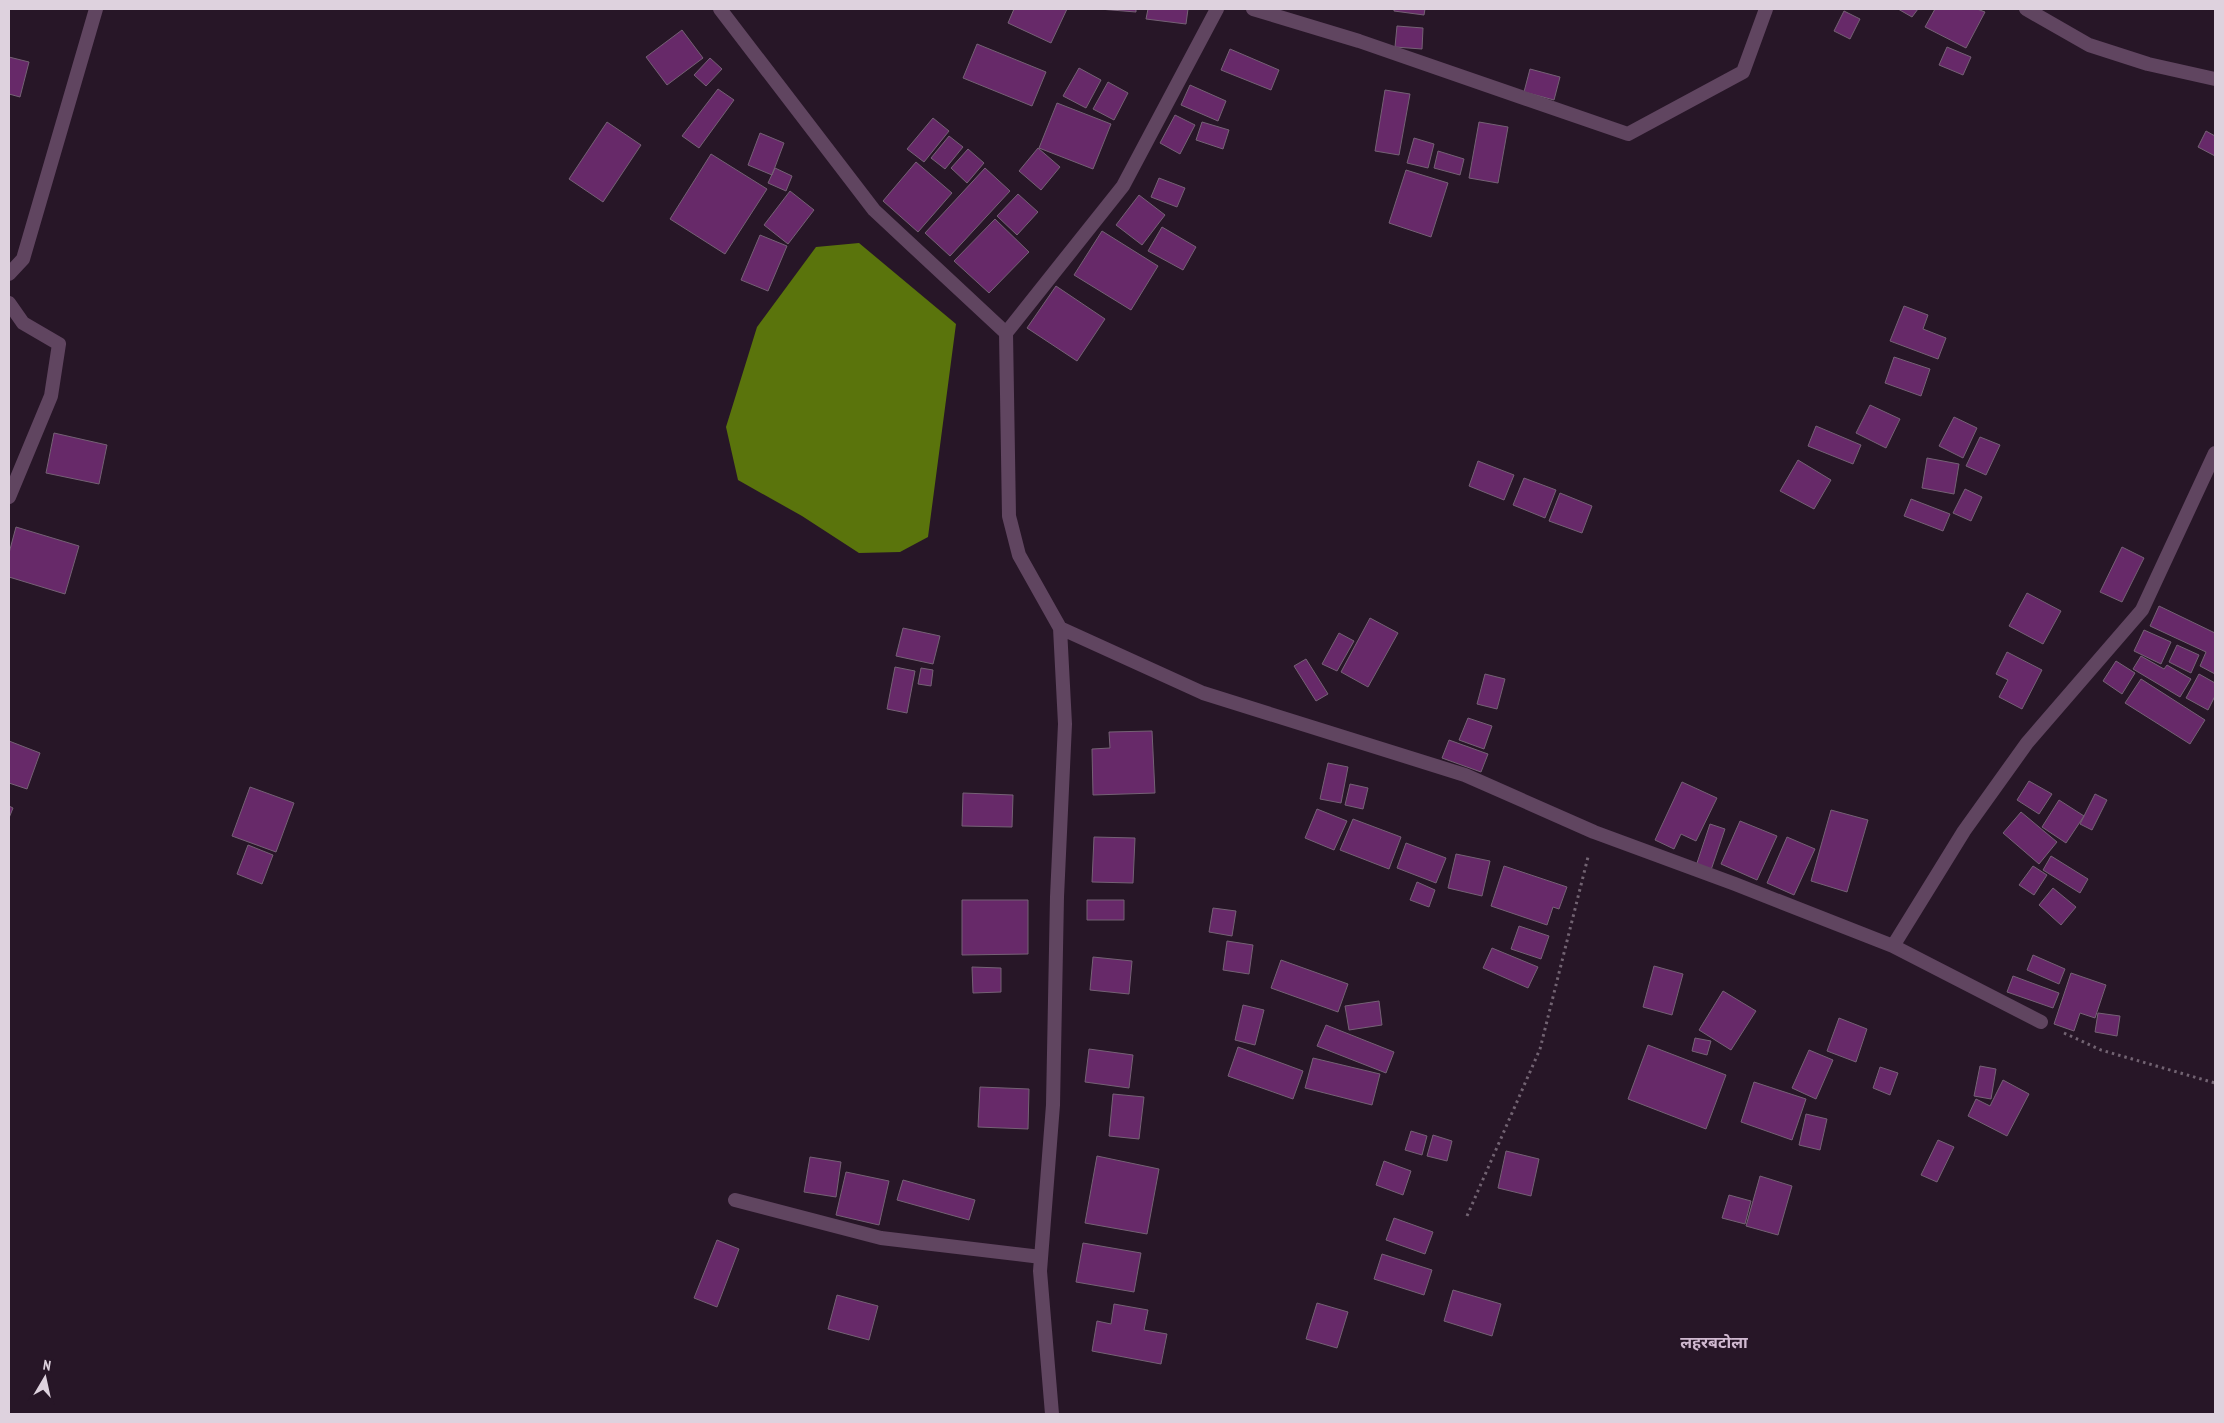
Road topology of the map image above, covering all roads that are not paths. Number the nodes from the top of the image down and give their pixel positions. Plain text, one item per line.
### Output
1 (96, 9) edge
2 (720, 9) edge
3 (1217, 9) edge
4 (1253, 9) edge
5 (1766, 9) edge
6 (2026, 9) edge
7 (2215, 79) edge
8 (9, 274) edge
9 (9, 303) edge
10 (1006, 333) junction
11 (2215, 452) edge
12 (9, 497) edge
13 (1060, 628) junction
14 (1893, 946) junction
15 (2041, 1022) road end
16 (735, 1200) dead end
17 (1041, 1257) junction
18 (1052, 1414) edge

1 - 8 street
2 - 10 street
3 - 10 street
4 - 5 street
6 - 7 street
9 - 12 street
10 - 13 street
11 - 14 street
13 - 14 street
13 - 17 street
14 - 15 street
16 - 17 street
17 - 18 street

